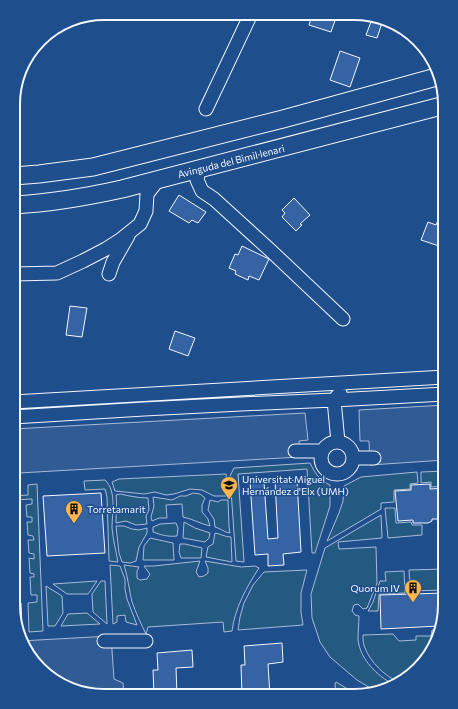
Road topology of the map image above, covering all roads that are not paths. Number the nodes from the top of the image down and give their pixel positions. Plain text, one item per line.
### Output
1 (248, 20) edge
2 (434, 78) edge
3 (438, 107) edge
4 (206, 109) dead end
5 (200, 169) junction
6 (20, 176) edge
7 (158, 180) junction
8 (20, 204) edge
9 (130, 231) junction
10 (20, 274) edge
11 (109, 274) dead end
12 (343, 319) dead end
13 (438, 377) edge
14 (354, 383) junction
15 (298, 386) junction
16 (438, 394) edge
17 (334, 400) junction
18 (20, 402) edge
19 (20, 417) edge
20 (338, 442) junction
21 (295, 451) dead end
22 (322, 451) junction
23 (353, 458) junction
24 (374, 458) dead end
25 (104, 640) dead end
26 (146, 642) dead end

1 - 4 street
2 - 6 main road
3 - 5 main road, Avinguda del Bimil·lenari
5 - 7 main road, Avinguda del Bimil·lenari
5 - 12 street
7 - 8 main road, Avinguda del Bimil·lenari
7 - 9 street
9 - 10 street
9 - 11 street
13 - 14 street
14 - 15 street
14 - 17 street
15 - 17 street
15 - 18 street
16 - 17 street
17 - 19 street
17 - 20 street
20 - 22 street
20 - 23 street
21 - 22 street
22 - 23 street
23 - 24 street
25 - 26 street

